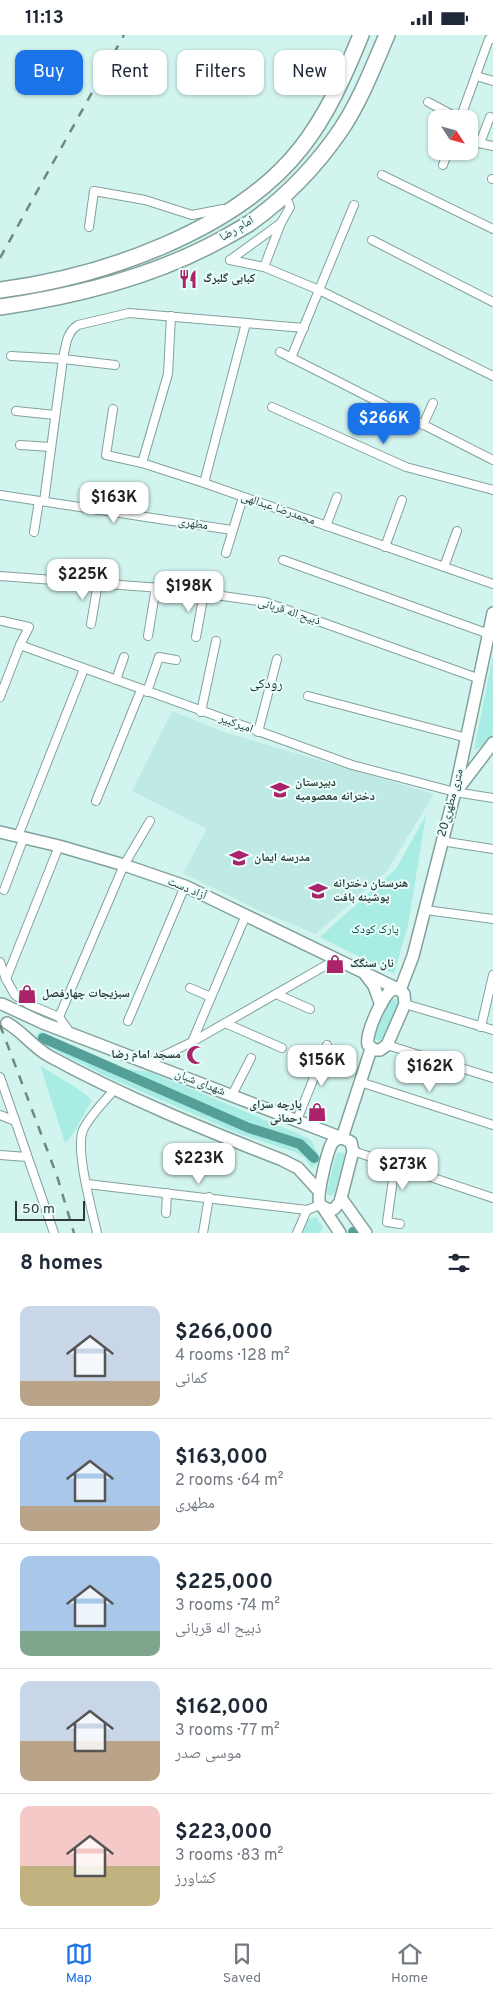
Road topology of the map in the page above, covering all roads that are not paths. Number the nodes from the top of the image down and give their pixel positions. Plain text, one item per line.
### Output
1 (361, 35) edge
2 (387, 35) edge
3 (491, 39) edge
4 (476, 76) junction
5 (493, 81) edge
6 (428, 102) dead end
7 (443, 110) edge
8 (463, 110) edge
9 (490, 117) dead end
10 (480, 143) joint
11 (493, 146) edge
12 (445, 160) edge
13 (443, 165) dead end
14 (382, 175) dead end
15 (286, 195) junction
16 (354, 205) dead end
17 (237, 206) junction
18 (281, 223) junction
19 (89, 227) dead end
20 (493, 229) edge
21 (372, 240) dead end
22 (264, 267) junction
23 (319, 290) junction
24 (0, 291) edge
25 (493, 302) edge
26 (0, 307) edge
27 (171, 316) junction
28 (246, 323) junction
29 (304, 328) junction
30 (280, 353) dead end
31 (11, 356) dead end
32 (291, 358) junction
33 (63, 359) junction
34 (114, 365) dead end
35 (493, 376) edge
36 (433, 403) dead end
37 (272, 407) dead end
38 (113, 409) dead end
39 (16, 411) dead end
40 (55, 415) junction
41 (423, 425) junction
42 (20, 445) dead end
43 (51, 447) junction
44 (493, 460) edge
45 (142, 463) junction
46 (204, 483) junction
47 (493, 490) edge
48 (0, 495) edge
49 (243, 497) junction
50 (337, 497) dead end
51 (402, 500) dead end
52 (42, 501) junction
53 (326, 526) junction
54 (232, 531) junction
55 (457, 531) dead end
56 (34, 532) dead end
57 (385, 547) junction
58 (226, 553) dead end
59 (282, 560) dead end
60 (444, 567) junction
61 (0, 576) edge
62 (98, 583) junction
63 (493, 584) edge
64 (156, 587) junction
65 (204, 593) junction
66 (493, 613) edge
67 (2, 621) dead end
68 (91, 624) dead end
69 (488, 633) junction
70 (148, 635) dead end
71 (196, 637) dead end
72 (216, 641) dead end
73 (20, 645) junction
74 (124, 657) dead end
75 (277, 659) dead end
76 (176, 660) dead end
77 (84, 669) junction
78 (480, 679) junction
79 (116, 680) junction
80 (144, 691) junction
81 (308, 696) dead end
82 (0, 697) edge
83 (201, 711) junction
84 (258, 732) junction
85 (468, 738) junction
86 (493, 743) edge
87 (455, 792) junction
88 (493, 797) edge
89 (96, 801) dead end
90 (150, 821) dead end
91 (0, 832) edge
92 (21, 837) junction
93 (441, 841) junction
94 (59, 846) junction
95 (493, 849) edge
96 (124, 865) junction
97 (186, 886) junction
98 (4, 890) dead end
99 (426, 911) junction
100 (246, 915) junction
101 (493, 919) edge
102 (337, 959) junction
103 (0, 962) edge
104 (364, 972) junction
105 (493, 975) edge
106 (6, 979) junction
107 (190, 988) dead end
108 (400, 990) junction
109 (276, 994) junction
110 (211, 997) junction
111 (2, 1004) dead end
112 (405, 1004) junction
113 (381, 1005) junction
114 (310, 1009) dead end
115 (59, 1017) junction
116 (128, 1021) dead end
117 (7, 1023) dead end
118 (226, 1023) junction
119 (481, 1027) junction
120 (493, 1030) edge
121 (71, 1034) junction
122 (192, 1042) junction
123 (327, 1045) dead end
124 (387, 1045) junction
125 (282, 1048) dead end
126 (371, 1049) junction
127 (251, 1058) dead end
128 (148, 1063) junction
129 (0, 1077) edge
130 (493, 1078) edge
131 (360, 1082) junction
132 (114, 1090) junction
133 (232, 1095) junction
134 (0, 1115) edge
135 (297, 1120) junction
136 (15, 1121) junction
137 (493, 1125) edge
138 (342, 1138) junction
139 (353, 1151) junction
140 (0, 1155) edge
141 (27, 1157) junction
142 (395, 1165) junction
143 (87, 1184) junction
144 (320, 1191) junction
145 (167, 1193) junction
146 (209, 1197) junction
147 (341, 1198) junction
148 (493, 1198) edge
149 (322, 1207) junction
150 (307, 1210) junction
151 (166, 1213) dead end
152 (400, 1224) dead end
153 (54, 1233) edge
154 (97, 1233) edge
155 (203, 1233) edge
156 (297, 1233) edge
157 (340, 1233) edge
158 (366, 1233) edge

1 - 17 highway, امام رضا
2 - 15 highway, امام رضا
3 - 4 street
4 - 5 street
4 - 8 street
6 - 7 street
9 - 10 street
10 - 11 street
12 - 13 street
14 - 20 street
15 - 18 street
15 - 26 highway, امام رضا
16 - 23 street
17 - 19 street
17 - 24 highway, امام رضا
18 - 22 street
18 - 22 street
21 - 25 street
22 - 23 street
23 - 29 street
23 - 35 street
27 - 28 street
27 - 33 street
27 - 45 street
28 - 29 street
28 - 46 street
29 - 32 street
30 - 32 street
31 - 33 street
32 - 41 street
33 - 34 street
33 - 40 street
36 - 41 street
37 - 47 street
38 - 45 street, محمدرضا عبدالهی
39 - 40 street
40 - 43 street
41 - 44 street
42 - 43 street
43 - 52 street
45 - 46 street, محمدرضا عبدالهی
46 - 49 street, محمدرضا عبدالهی
48 - 52 street, مطهری
49 - 53 street, محمدرضا عبدالهی
49 - 54 street
50 - 53 street
51 - 57 street
52 - 54 street, مطهری
52 - 56 street
53 - 57 street, محمدرضا عبدالهی
54 - 58 street
55 - 60 street
57 - 60 street, محمدرضا عبدالهی
59 - 69 street
60 - 63 street, محمدرضا عبدالهی
61 - 62 street, ذبیح اله قربانی
62 - 64 street, ذبیح اله قربانی
62 - 68 street
64 - 65 street, ذبیح اله قربانی
64 - 70 street
65 - 71 street
65 - 78 street, ذبیح اله قربانی
66 - 69 street, 20متری مطهری
67 - 73 street
69 - 78 street, 20متری مطهری
72 - 83 street
73 - 77 street, امیرکبیر
73 - 82 street
74 - 79 street
75 - 84 street
76 - 80 street
77 - 79 street, امیرکبیر
77 - 92 street
78 - 85 street, 20متری مطهری
79 - 80 street, امیرکبیر
80 - 83 street, امیرکبیر
80 - 89 street
81 - 85 street
83 - 84 street, امیرکبیر
84 - 87 street, امیرکبیر
85 - 87 street, 20متری مطهری
86 - 87 street
87 - 88 street, امیرکبیر
87 - 93 street, 20متری مطهری
90 - 96 street
91 - 92 street, آزاد دست
92 - 94 street, آزاد دست
92 - 98 street
93 - 95 street
93 - 99 street, 20متری مطهری
94 - 96 street, آزاد دست
94 - 106 street
96 - 97 street, آزاد دست
96 - 115 street
97 - 100 street, آزاد دست
97 - 116 street
99 - 101 street
99 - 108 street, 20متری مطهری
100 - 102 street, آزاد دست
100 - 110 street
102 - 104 street, آزاد دست
102 - 109 street
103 - 106 street
104 - 108 street, آزاد دست
104 - 113 street
105 - 119 street
106 - 115 street
107 - 110 street
108 - 112 street
108 - 113 street
109 - 114 street
109 - 118 street
110 - 122 street
111 - 121 street, شهدای شبان
112 - 119 street
112 - 124 street
113 - 126 street
115 - 121 street
117 - 132 street
118 - 122 street
118 - 125 street
119 - 120 street
121 - 128 street, شهدای شبان
122 - 128 street
123 - 135 street
124 - 126 street
124 - 130 street
126 - 131 street
127 - 133 street
128 - 133 street, شهدای شبان
129 - 136 street
131 - 137 street
131 - 138 street
132 - 143 street
132 - 144 street
133 - 135 street, شهدای شبان
134 - 136 street
135 - 138 street, شهدای شبان
136 - 141 street
138 - 139 street
138 - 144 street
139 - 142 street
139 - 147 street
140 - 141 street
141 - 153 street
142 - 148 street
142 - 152 street
143 - 145 street
143 - 154 street
144 - 149 street
145 - 146 street
145 - 151 street
146 - 150 street
146 - 155 street
147 - 149 street
147 - 158 street
149 - 150 street
149 - 157 street
150 - 156 street

